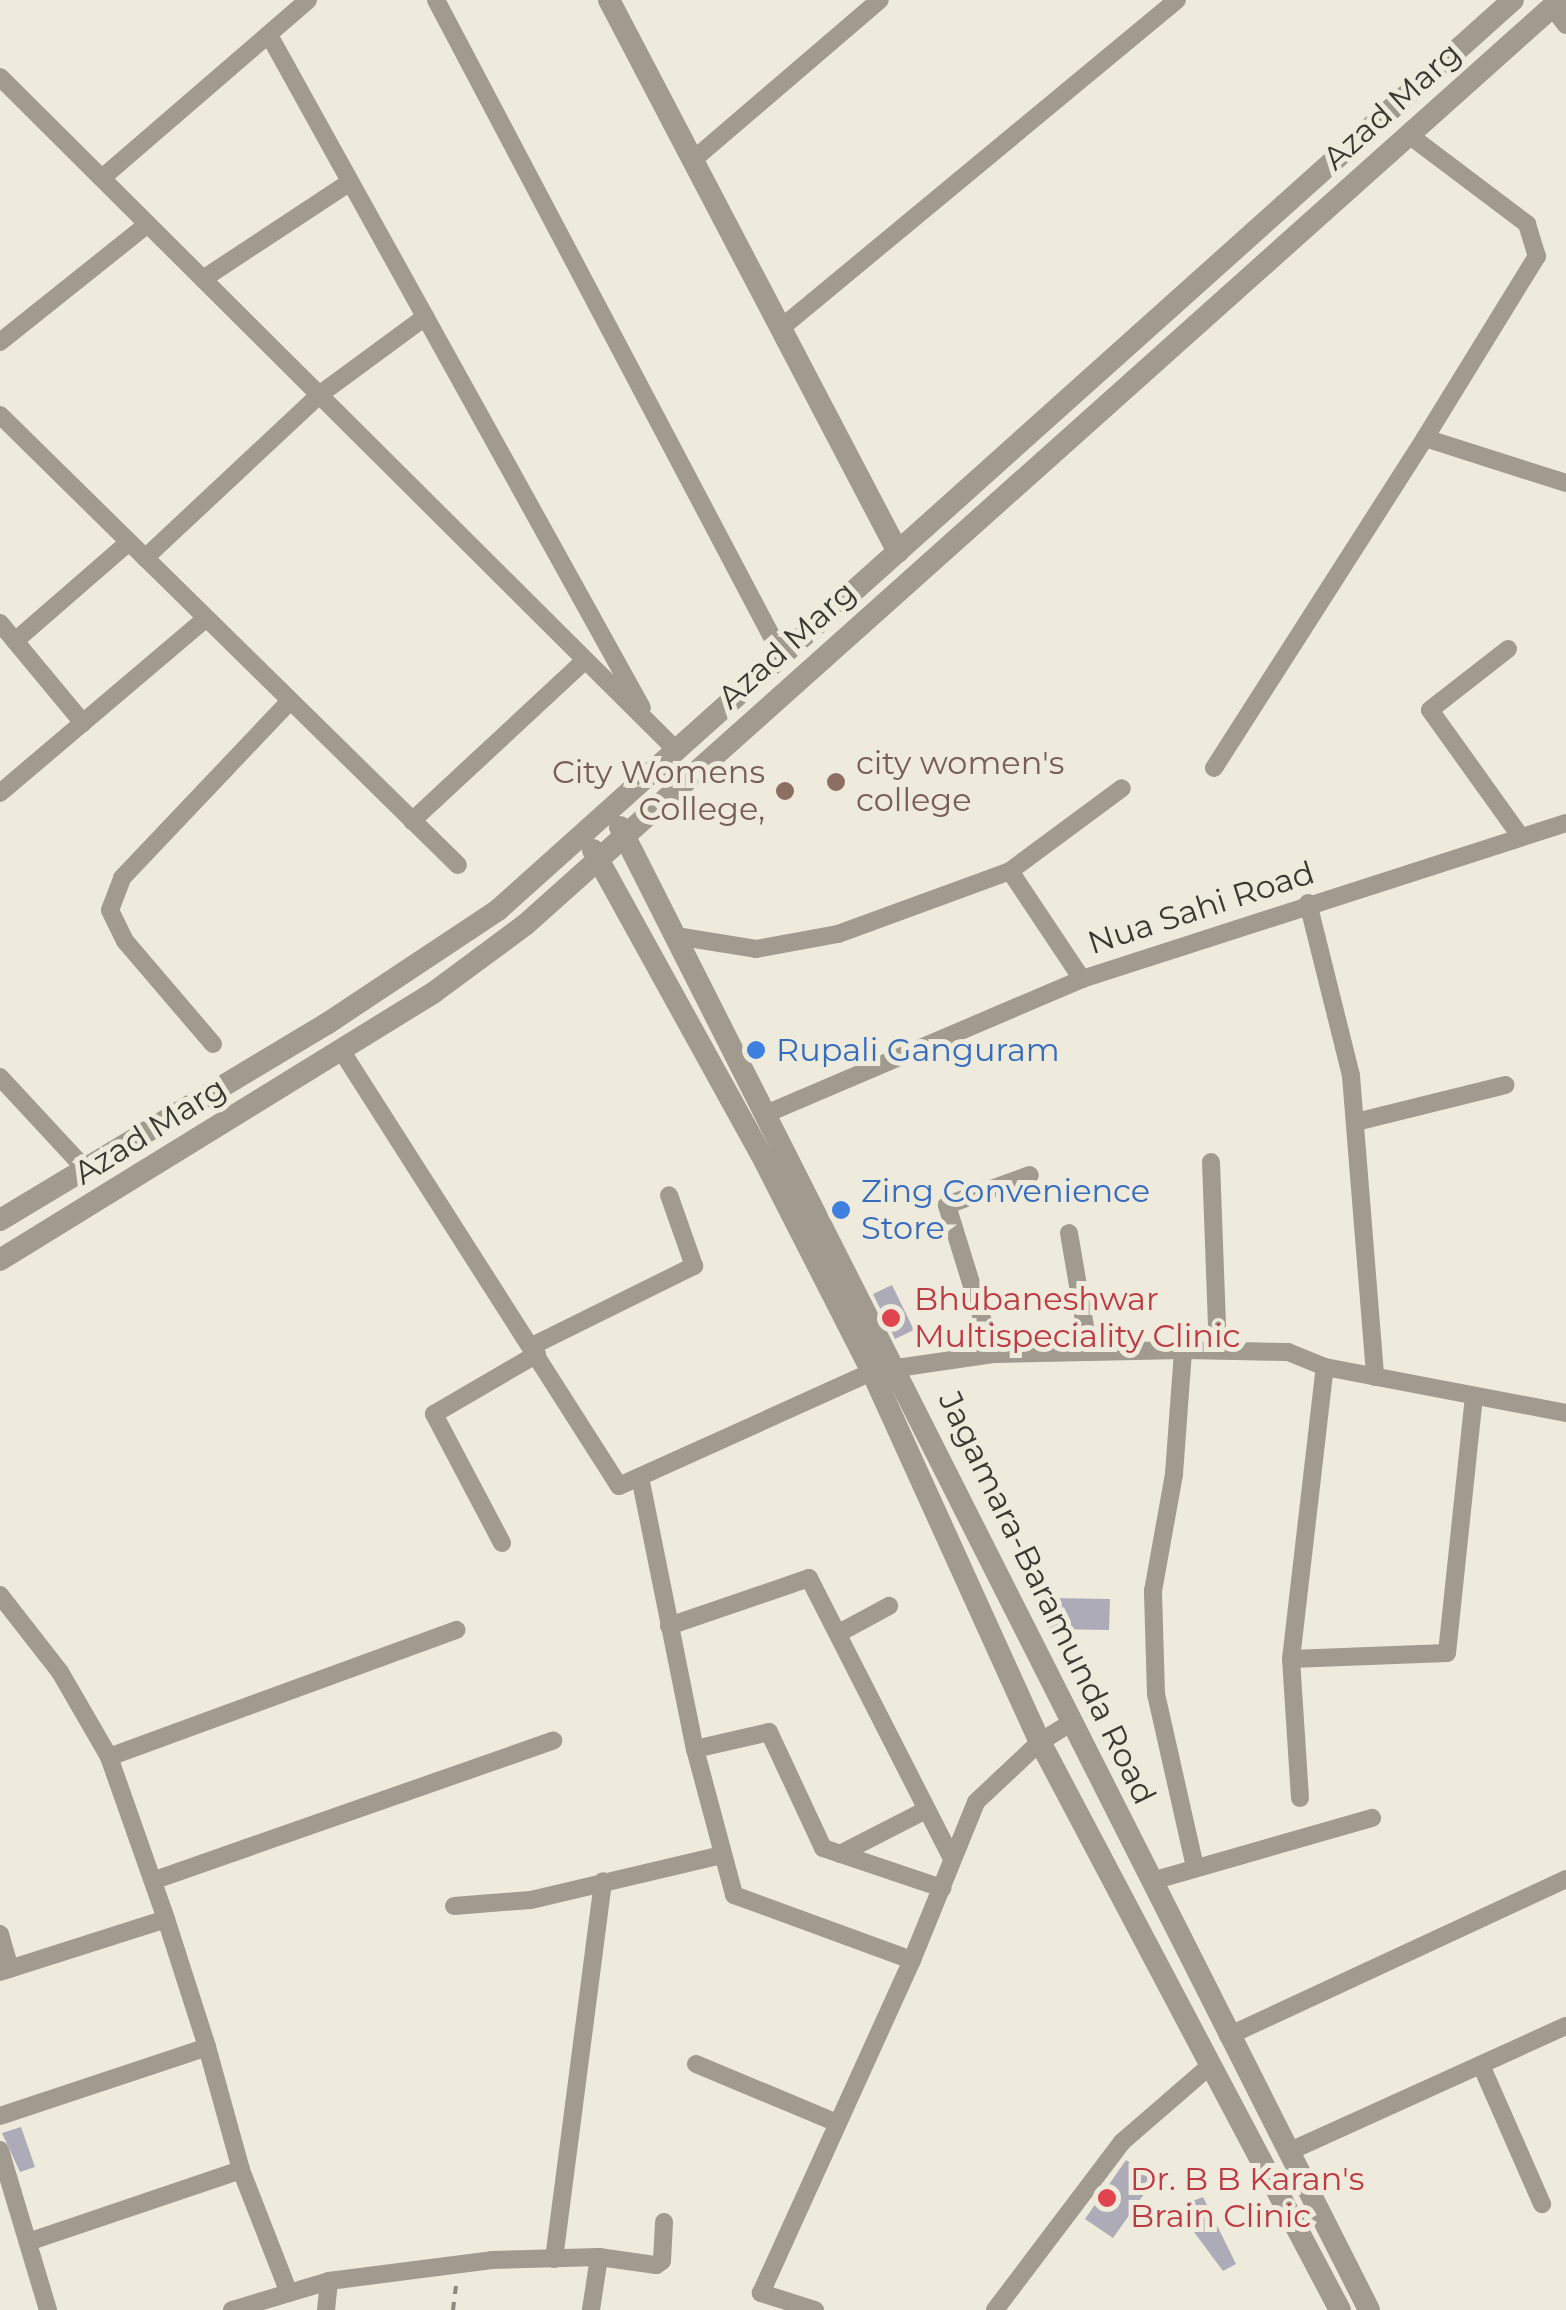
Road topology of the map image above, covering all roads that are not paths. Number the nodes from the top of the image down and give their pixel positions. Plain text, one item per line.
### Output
1 (308, 0) edge
2 (436, 0) edge
3 (609, 0) edge
4 (880, 0) edge
5 (1177, 0) edge
6 (1513, 0) edge
7 (1559, 11) edge
8 (269, 35) junction
9 (0, 77) edge
10 (1409, 135) junction
11 (693, 160) junction
12 (102, 178) junction
13 (350, 182) junction
14 (148, 224) junction
15 (203, 279) junction
16 (425, 317) junction
17 (780, 328) junction
18 (0, 342) edge
19 (319, 395) junction
20 (0, 415) edge
21 (1425, 438) junction
22 (1566, 483) edge
23 (128, 542) junction
24 (898, 552) junction
25 (145, 558) junction
26 (206, 618) junction
27 (0, 624) edge
28 (15, 641) junction
29 (1508, 648) dead end
30 (781, 654) junction
31 (585, 660) junction
32 (290, 701) junction
33 (82, 723) junction
34 (653, 728) junction
35 (675, 749) junction
36 (1214, 768) dead end
37 (1122, 788) dead end
38 (0, 793) edge
39 (610, 810) junction
40 (412, 821) junction
41 (1566, 823) edge
42 (583, 834) junction
43 (626, 836) junction
44 (1521, 837) junction
45 (599, 860) junction
46 (458, 865) dead end
47 (1010, 871) junction
48 (1308, 903) junction
49 (676, 936) junction
50 (1082, 979) junction
51 (213, 1044) dead end
52 (342, 1050) junction
53 (0, 1078) edge
54 (1505, 1085) dead end
55 (768, 1113) junction
56 (1356, 1122) junction
57 (1211, 1162) dead end
58 (86, 1170) junction
59 (1030, 1175) dead end
60 (670, 1195) dead end
61 (0, 1220) edge
62 (1069, 1233) dead end
63 (0, 1260) edge
64 (1218, 1349) junction
65 (535, 1350) junction
66 (1088, 1350) junction
67 (1183, 1350) junction
68 (992, 1354) junction
69 (1325, 1367) junction
70 (897, 1368) junction
71 (872, 1372) junction
72 (1375, 1376) junction
73 (1474, 1396) junction
74 (1566, 1414) edge
75 (640, 1477) junction
76 (502, 1543) dead end
77 (0, 1596) edge
78 (889, 1606) dead end
79 (670, 1626) junction
80 (456, 1630) dead end
81 (839, 1633) junction
82 (1291, 1660) junction
83 (1073, 1721) junction
84 (553, 1741) dead end
85 (1040, 1742) junction
86 (694, 1749) junction
87 (110, 1757) junction
88 (1300, 1798) dead end
89 (926, 1810) junction
90 (1372, 1818) dead end
91 (840, 1854) junction
92 (721, 1855) junction
93 (952, 1859) junction
94 (1195, 1867) junction
95 (1566, 1879) edge
96 (155, 1880) junction
97 (1152, 1881) junction
98 (602, 1882) junction
99 (942, 1888) junction
100 (454, 1906) dead end
101 (166, 1919) junction
102 (0, 1934) edge
103 (912, 1960) junction
104 (5, 1970) edge
105 (1566, 2026) edge
106 (1228, 2036) junction
107 (207, 2047) junction
108 (696, 2064) dead end
109 (1210, 2065) junction
110 (1481, 2065) junction
111 (0, 2116) edge
112 (836, 2123) junction
113 (0, 2150) edge
114 (1288, 2152) junction
115 (242, 2170) junction
116 (1542, 2204) dead end
117 (664, 2222) dead end
118 (28, 2242) junction
119 (554, 2258) junction
120 (599, 2258) junction
121 (328, 2282) junction
122 (288, 2292) junction
123 (48, 2310) edge
124 (232, 2310) edge
125 (326, 2310) edge
126 (590, 2310) edge
127 (815, 2310) edge
128 (995, 2310) edge
129 (1340, 2310) edge
130 (1369, 2310) edge

1 - 8 street
2 - 30 street
3 - 11 street
4 - 11 street
5 - 17 street
6 - 24 street, Azad Marg
7 - 10 street, Azad Marg
8 - 12 street
8 - 13 street
9 - 12 street
10 - 21 street
10 - 43 street, Azad Marg
11 - 17 street
12 - 14 street
13 - 15 street
13 - 16 street
14 - 15 street
14 - 18 street
15 - 19 street
16 - 19 street
16 - 34 street
17 - 24 street
19 - 25 street
19 - 31 street
20 - 23 street
21 - 22 street
21 - 36 street
23 - 25 street
23 - 28 street
24 - 30 street, Azad Marg
25 - 26 street
26 - 32 street
26 - 33 street
27 - 28 street
28 - 33 street
29 - 44 street
30 - 35 street, Azad Marg
31 - 34 street
31 - 40 street
32 - 40 street
32 - 51 street
33 - 38 street
34 - 35 street
35 - 39 street, Azad Marg
37 - 47 street
39 - 42 street, Azad Marg
39 - 43 street, Jagamara-Baramunda Road
40 - 46 street
41 - 44 street, Nua Sahi Road
42 - 45 street, Jagamara-Baramunda Road
42 - 58 street, Azad Marg
43 - 45 street, Azad Marg
43 - 49 street, Jagamara-Baramunda Road
44 - 48 street, Nua Sahi Road
45 - 52 street, Azad Marg
45 - 71 street, Jagamara-Baramunda Road
47 - 49 street
47 - 50 street, Nua Sahi Road
48 - 50 street, Nua Sahi Road
48 - 56 street
49 - 55 street, Jagamara-Baramunda Road
50 - 55 street
52 - 63 street, Azad Marg
52 - 65 street
53 - 58 street
54 - 56 street
55 - 70 street, Jagamara-Baramunda Road
56 - 72 street
57 - 64 street
58 - 61 street, Azad Marg
59 - 68 street
60 - 65 street
62 - 66 street
64 - 67 street
64 - 69 street
65 - 75 street
65 - 76 street
66 - 67 street
66 - 68 street
67 - 94 street
68 - 70 street
69 - 72 street
69 - 82 street
70 - 83 street, Jagamara-Baramunda Road
71 - 75 street
71 - 85 street, Jagamara-Baramunda Road
72 - 73 street
73 - 74 street
73 - 82 street
75 - 79 street
77 - 87 street
78 - 81 street
79 - 81 street
79 - 86 street
80 - 87 street
81 - 89 street
82 - 88 street
83 - 85 street
83 - 97 street, Jagamara-Baramunda Road
84 - 96 street
85 - 93 street
85 - 109 street, Jagamara-Baramunda Road
86 - 91 street
86 - 92 street
87 - 96 street
89 - 91 street
89 - 93 street
90 - 94 street
91 - 99 street
92 - 98 street
92 - 103 street
93 - 99 street
94 - 97 street
95 - 106 street
96 - 101 street
97 - 106 street, Jagamara-Baramunda Road
98 - 100 street
98 - 119 street
99 - 103 street
101 - 104 street
101 - 107 street
102 - 104 street
103 - 112 street
105 - 110 street
106 - 114 street, Jagamara-Baramunda Road
107 - 111 street
107 - 115 street
108 - 112 street
109 - 128 street
109 - 129 street, Jagamara-Baramunda Road
110 - 114 street
110 - 116 street
112 - 127 street
113 - 118 street
114 - 130 street, Jagamara-Baramunda Road
115 - 118 street
115 - 122 street
117 - 120 street
118 - 123 street
119 - 120 street
119 - 121 street
120 - 126 street
121 - 122 street
121 - 125 street
122 - 124 street

